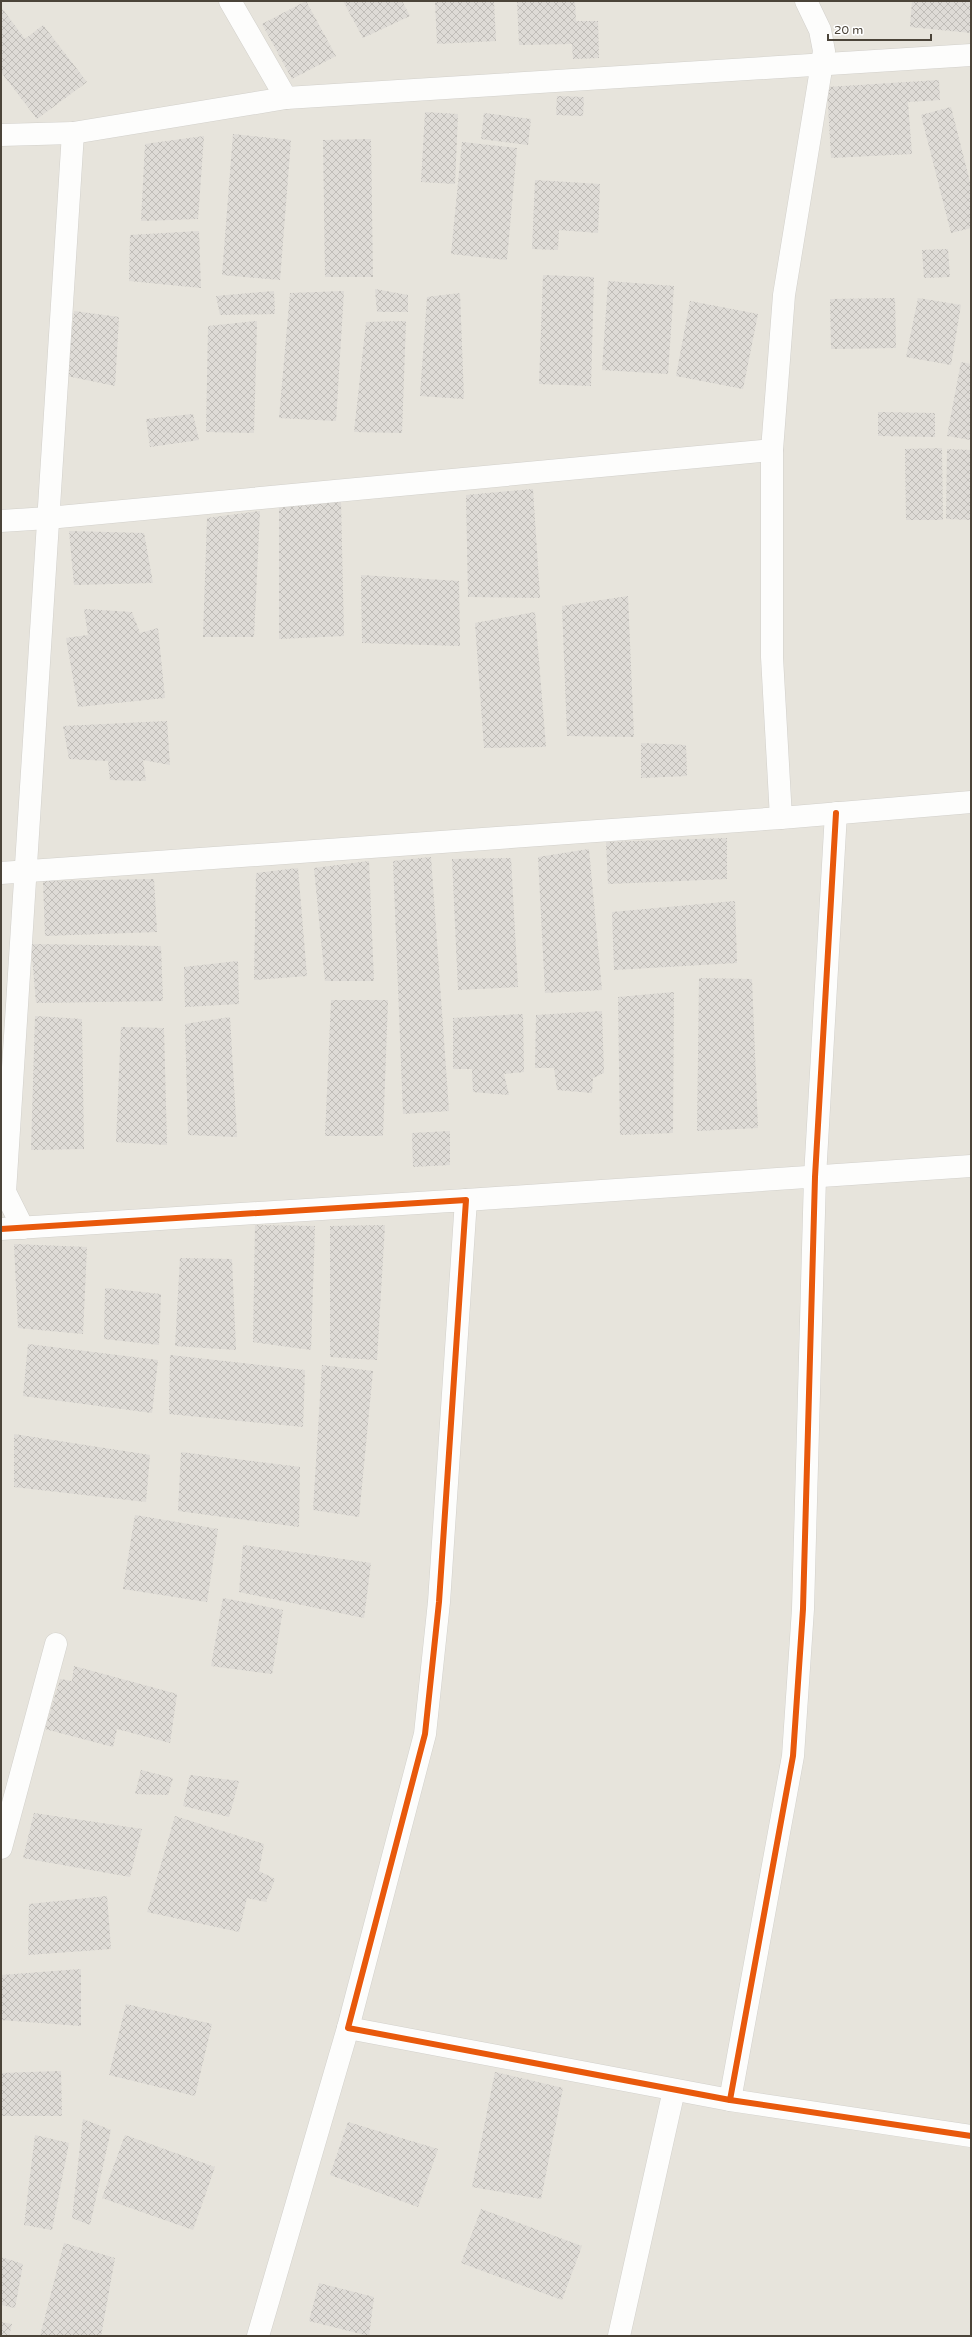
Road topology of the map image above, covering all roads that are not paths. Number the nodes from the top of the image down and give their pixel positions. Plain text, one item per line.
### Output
1 (230, 1) edge
2 (806, 1) edge
3 (971, 55) edge
4 (822, 66) junction
5 (286, 98) junction
6 (73, 133) junction
7 (1, 135) edge
8 (772, 450) junction
9 (48, 518) junction
10 (1, 521) edge
11 (971, 802) edge
12 (836, 813) junction
13 (781, 818) junction
14 (26, 872) junction
15 (1, 873) edge
16 (971, 1166) edge
17 (815, 1177) junction
18 (466, 1200) junction
19 (23, 1228) junction
20 (1, 1230) edge
21 (56, 1644) dead end
22 (1, 1848) edge
23 (348, 2028) junction
24 (674, 2090) junction
25 (730, 2100) junction
26 (971, 2136) edge
27 (258, 2336) edge
28 (619, 2336) edge

1 - 5 street
2 - 4 street
3 - 4 street
4 - 5 street
4 - 8 street
5 - 6 street
6 - 7 street
6 - 9 street
8 - 9 street
8 - 13 street
9 - 10 street
9 - 14 street
11 - 12 street
12 - 13 street
12 - 17 street
13 - 14 street
14 - 15 street
14 - 19 street
16 - 17 street
17 - 18 street
17 - 25 street
18 - 19 street
18 - 23 street
19 - 20 street
21 - 22 street
23 - 24 street
23 - 27 street
24 - 25 street
24 - 28 street
25 - 26 street

